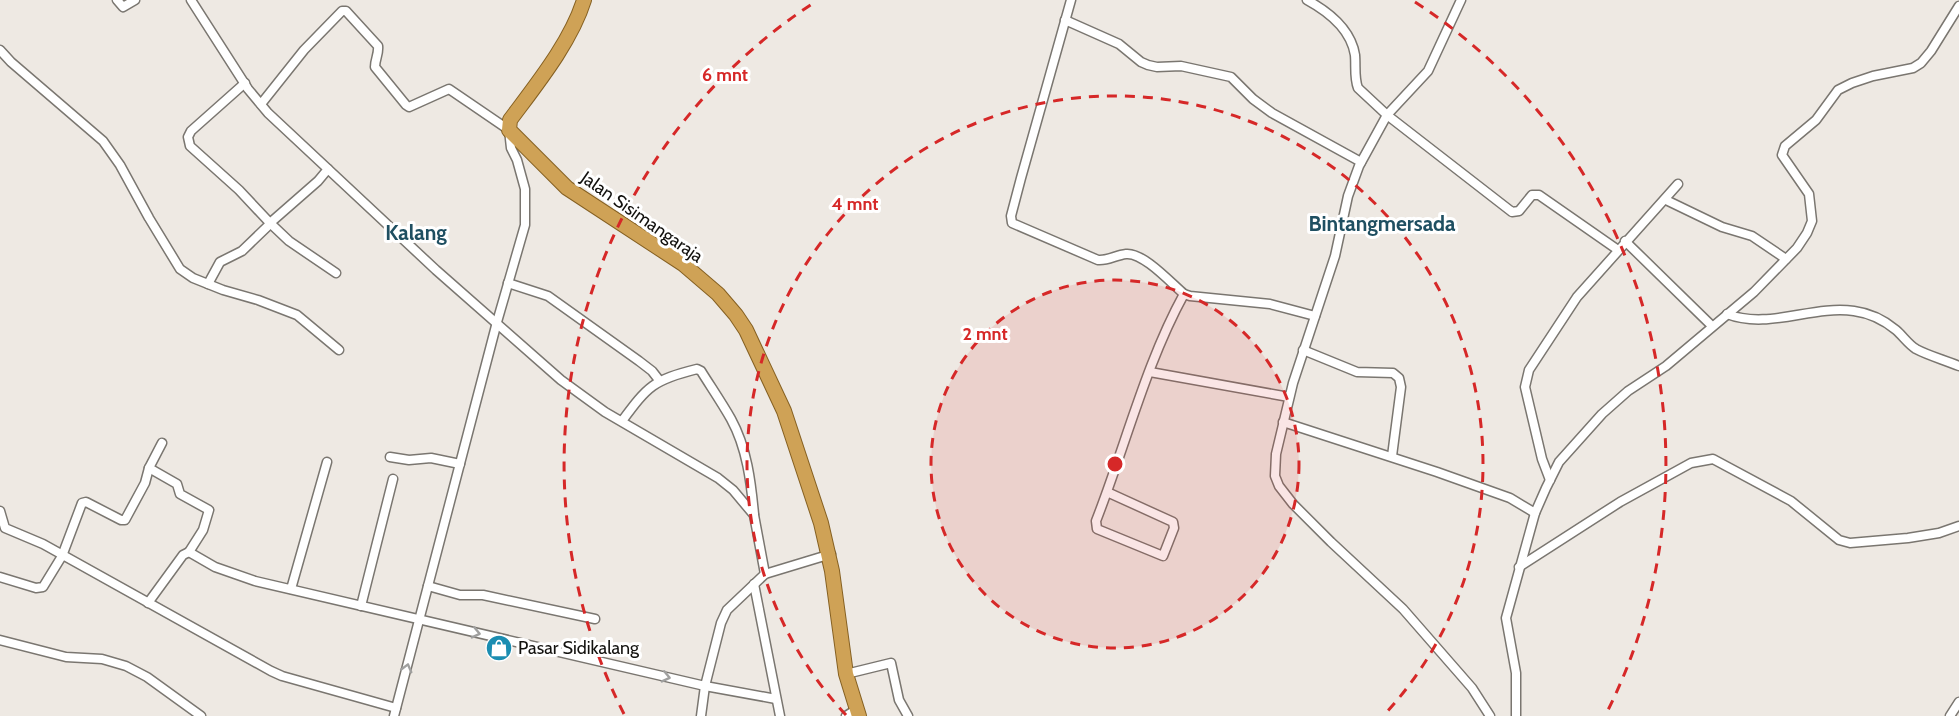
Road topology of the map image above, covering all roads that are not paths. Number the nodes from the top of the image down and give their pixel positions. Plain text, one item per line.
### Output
1 (117, 0) edge
2 (135, 0) edge
3 (191, 0) edge
4 (584, 0) edge
5 (1071, 0) edge
6 (1307, 0) edge
7 (1461, 0) edge
8 (1959, 6) edge
9 (1065, 20) junction
10 (0, 50) edge
11 (245, 83) junction
12 (261, 104) junction
13 (1387, 115) junction
14 (509, 130) junction
15 (1361, 162) junction
16 (328, 169) junction
17 (1678, 184) dead end
18 (1666, 200) junction
19 (270, 224) junction
20 (1625, 241) junction
21 (1618, 250) junction
22 (1786, 259) junction
23 (336, 273) dead end
24 (508, 283) junction
25 (208, 284) junction
26 (1184, 294) junction
27 (1727, 314) junction
28 (1315, 316) junction
29 (497, 322) junction
30 (1712, 326) junction
31 (339, 350) dead end
32 (1303, 350) junction
33 (1959, 366) edge
34 (1150, 372) junction
35 (660, 380) junction
36 (1289, 397) junction
37 (622, 421) junction
38 (1283, 422) junction
39 (162, 443) dead end
40 (1392, 456) junction
41 (390, 457) dead end
42 (327, 462) dead end
43 (460, 464) junction
44 (149, 468) junction
45 (393, 479) dead end
46 (1550, 480) junction
47 (1107, 492) junction
48 (0, 511) edge
49 (1535, 513) junction
50 (754, 515) junction
51 (1959, 526) edge
52 (189, 552) junction
53 (828, 552) junction
54 (62, 556) junction
55 (1519, 568) junction
56 (765, 574) junction
57 (0, 577) edge
58 (754, 584) junction
59 (428, 586) junction
60 (291, 589) junction
61 (148, 603) junction
62 (361, 606) junction
63 (595, 619) dead end
64 (419, 620) junction
65 (0, 640) edge
66 (847, 674) junction
67 (705, 686) junction
68 (776, 699) junction
69 (1959, 702) edge
70 (395, 712) edge
71 (856, 714) edge
72 (201, 716) edge
73 (701, 716) edge
74 (780, 716) edge
75 (908, 716) edge
76 (1490, 716) edge
77 (1516, 716) edge
78 (1950, 716) edge

1 - 2 street
3 - 11 street
4 - 14 highway
5 - 9 street
6 - 13 street
7 - 13 street
8 - 22 street
9 - 15 street
9 - 26 street
10 - 25 street
11 - 12 street
11 - 19 street
12 - 14 street
12 - 16 street
13 - 15 street
13 - 21 street
14 - 24 street
14 - 53 highway, Jalan Sisimangaraja
15 - 28 street
16 - 19 street
16 - 29 street
17 - 18 street
18 - 20 street
18 - 22 street
19 - 23 street
19 - 25 street
20 - 21 street
20 - 30 street
21 - 46 street
22 - 27 street
24 - 29 street
24 - 35 street
25 - 31 street
26 - 28 street
26 - 34 street
27 - 30 street
27 - 33 street
28 - 32 street
29 - 37 street
29 - 43 street
30 - 46 street
32 - 36 street
32 - 40 street
34 - 36 street
34 - 47 street
35 - 37 street
35 - 50 street
36 - 38 street
37 - 50 street
38 - 40 street
38 - 76 street
39 - 44 street
40 - 49 street
41 - 43 street
42 - 60 street
43 - 59 street
44 - 52 street
44 - 54 street
45 - 62 street
46 - 49 street
47 - 47 street
48 - 54 street
49 - 55 street
50 - 56 street
51 - 55 street
52 - 60 street
52 - 61 street
53 - 56 street
53 - 66 highway, Jalan Sisimangaraja
54 - 57 street
54 - 61 street
55 - 77 street
56 - 58 street
58 - 67 street
58 - 68 street
59 - 63 street
59 - 64 street
60 - 62 street
61 - 70 street
62 - 64 street
64 -> 67 street
70 -> 64 street
65 - 72 street
66 - 71 highway, Jalan Sisimangaraja
66 - 75 street
67 - 68 street
67 - 73 street
68 - 74 street
69 - 78 street

